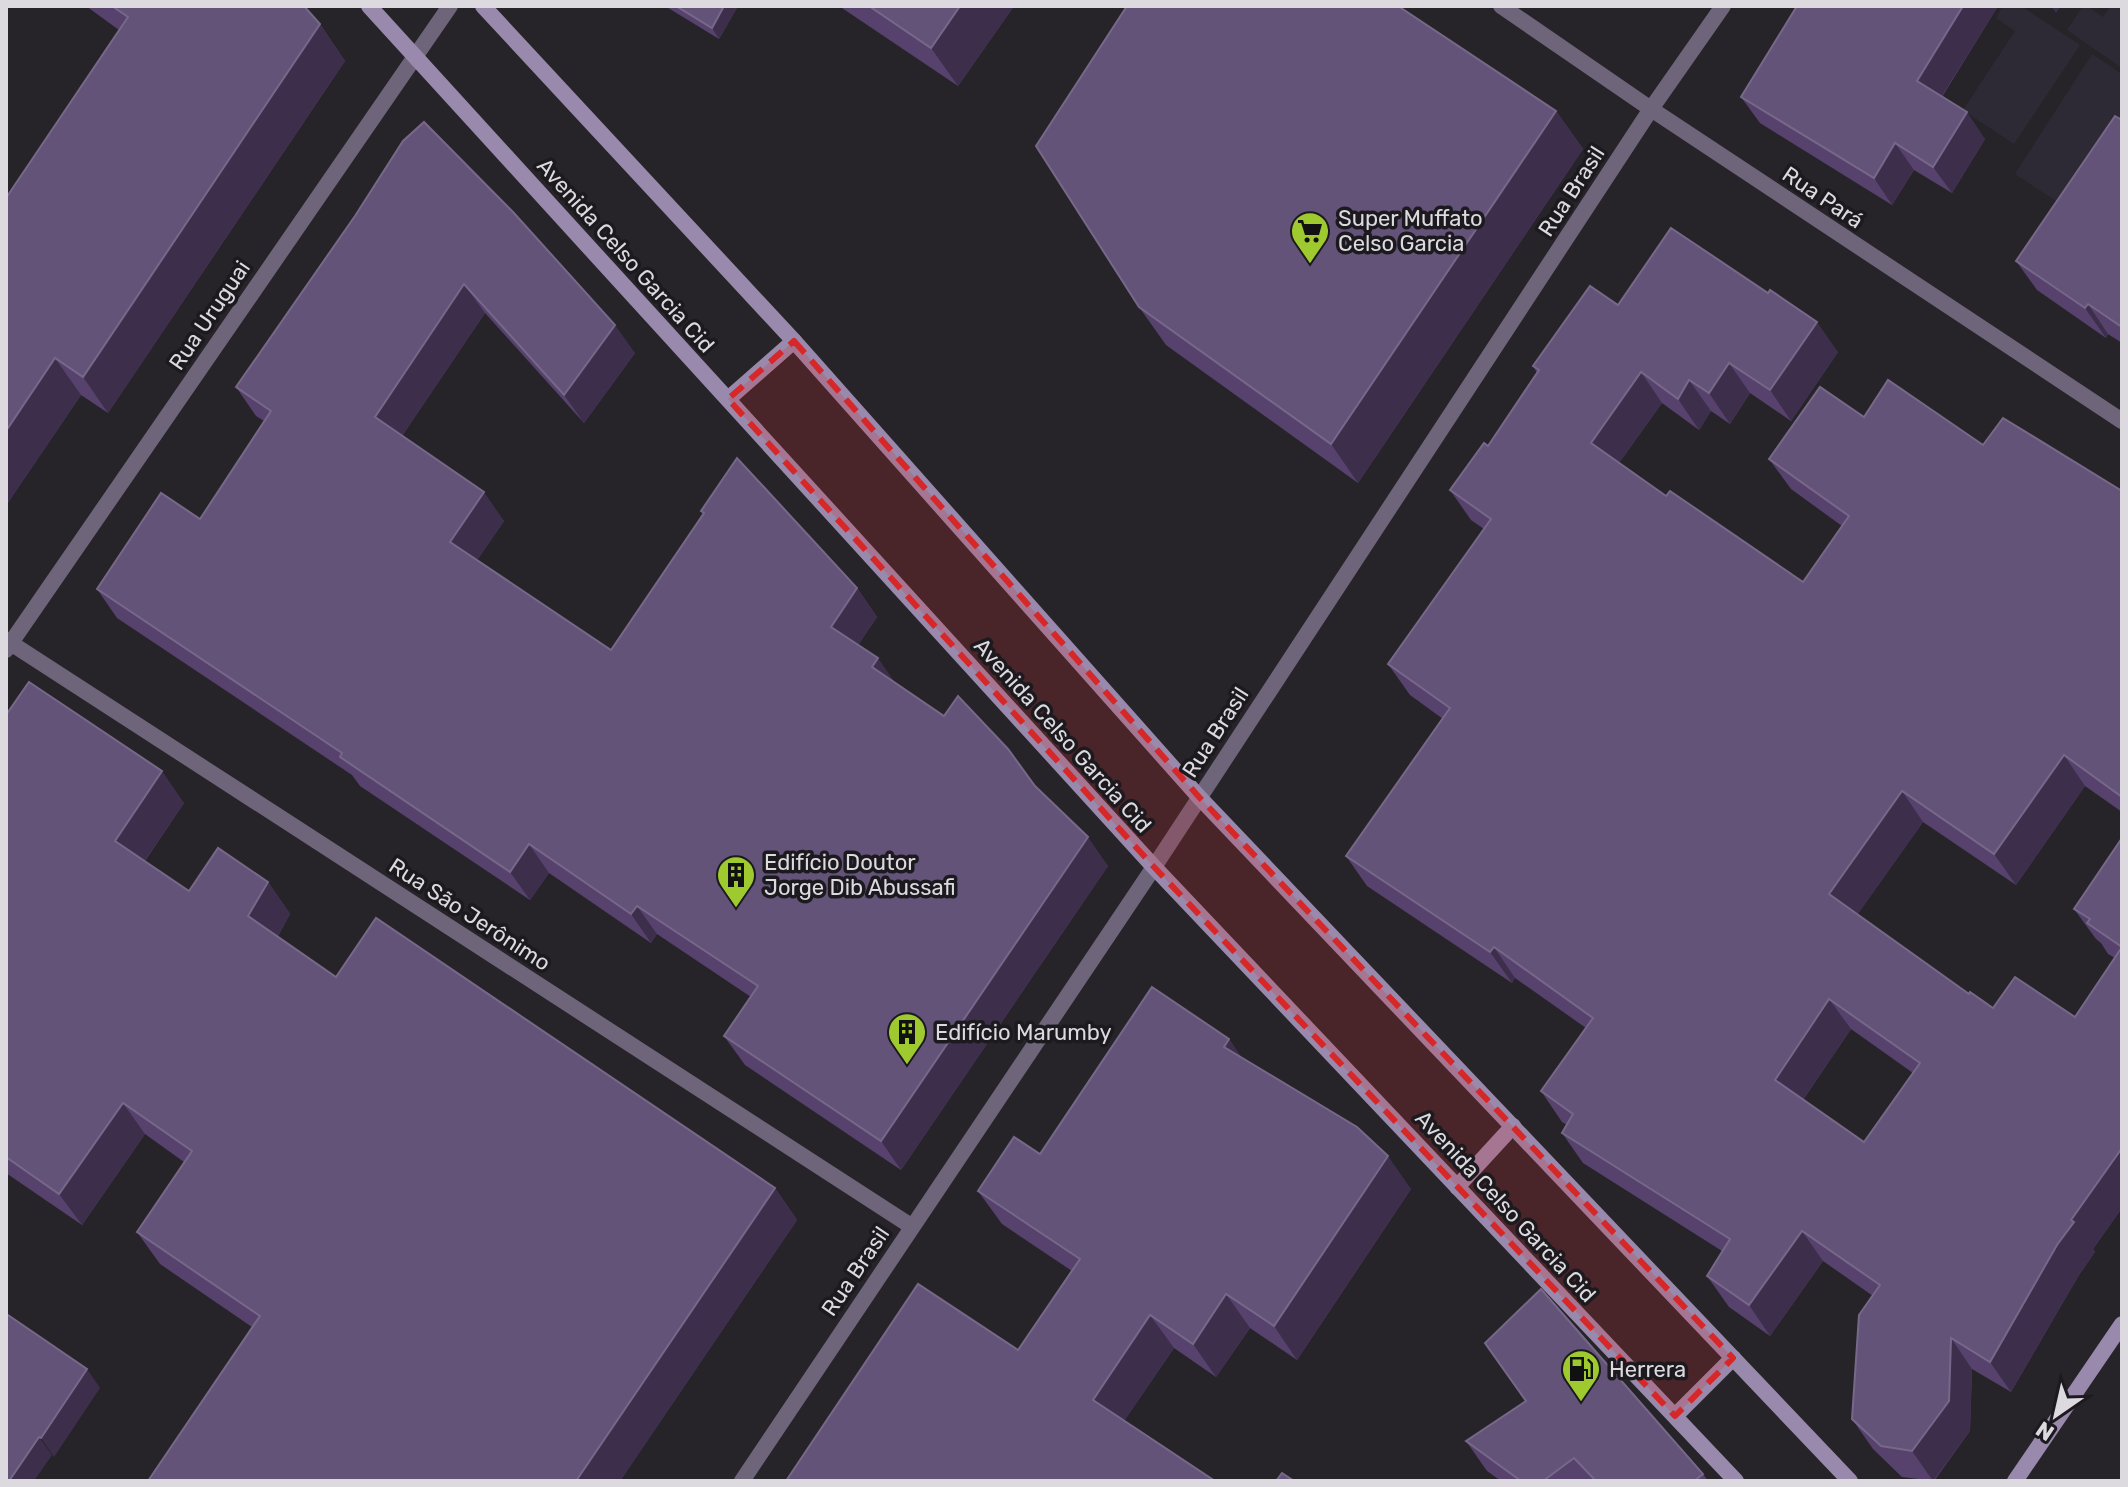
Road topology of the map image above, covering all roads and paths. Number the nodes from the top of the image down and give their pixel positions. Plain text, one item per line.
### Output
1 (369, 6) edge
2 (450, 6) edge
3 (483, 6) edge
4 (1501, 6) edge
5 (1723, 6) edge
6 (414, 55) junction
7 (1651, 109) junction
8 (794, 341) junction
9 (728, 399) junction
10 (2122, 421) edge
11 (7, 644) edge
12 (1199, 797) junction
13 (1154, 867) junction
14 (1513, 1126) junction
15 (1457, 1187) junction
16 (911, 1226) junction
17 (2122, 1324) edge
18 (1733, 1358) junction
19 (1675, 1416) junction
20 (742, 1481) edge
21 (1736, 1481) edge
22 (1850, 1481) edge
23 (2015, 1481) edge

1 - 6 main road, Avenida Celso Garcia Cid
2 - 6 street, Rua Uruguai
3 - 8 main road
4 - 7 street, Rua Pará
5 - 7 street, Rua Brasil
6 - 9 main road, Avenida Celso Garcia Cid
6 - 11 street, Rua Uruguai
7 - 10 street, Rua Pará
7 - 12 street, Rua Brasil
8 - 9 main road
8 - 12 main road
9 - 13 main road, Avenida Celso Garcia Cid
11 - 16 street, Rua São Jerônimo
12 - 13 street, Rua Brasil
12 - 14 main road
13 - 15 main road, Avenida Celso Garcia Cid
13 - 16 street, Rua Brasil
14 - 15 main road
14 - 18 main road
15 - 19 main road, Avenida Celso Garcia Cid
16 - 20 street, Rua Brasil
17 - 23 main road
18 - 19 main road
18 - 22 main road
19 - 21 main road, Avenida Celso Garcia Cid

